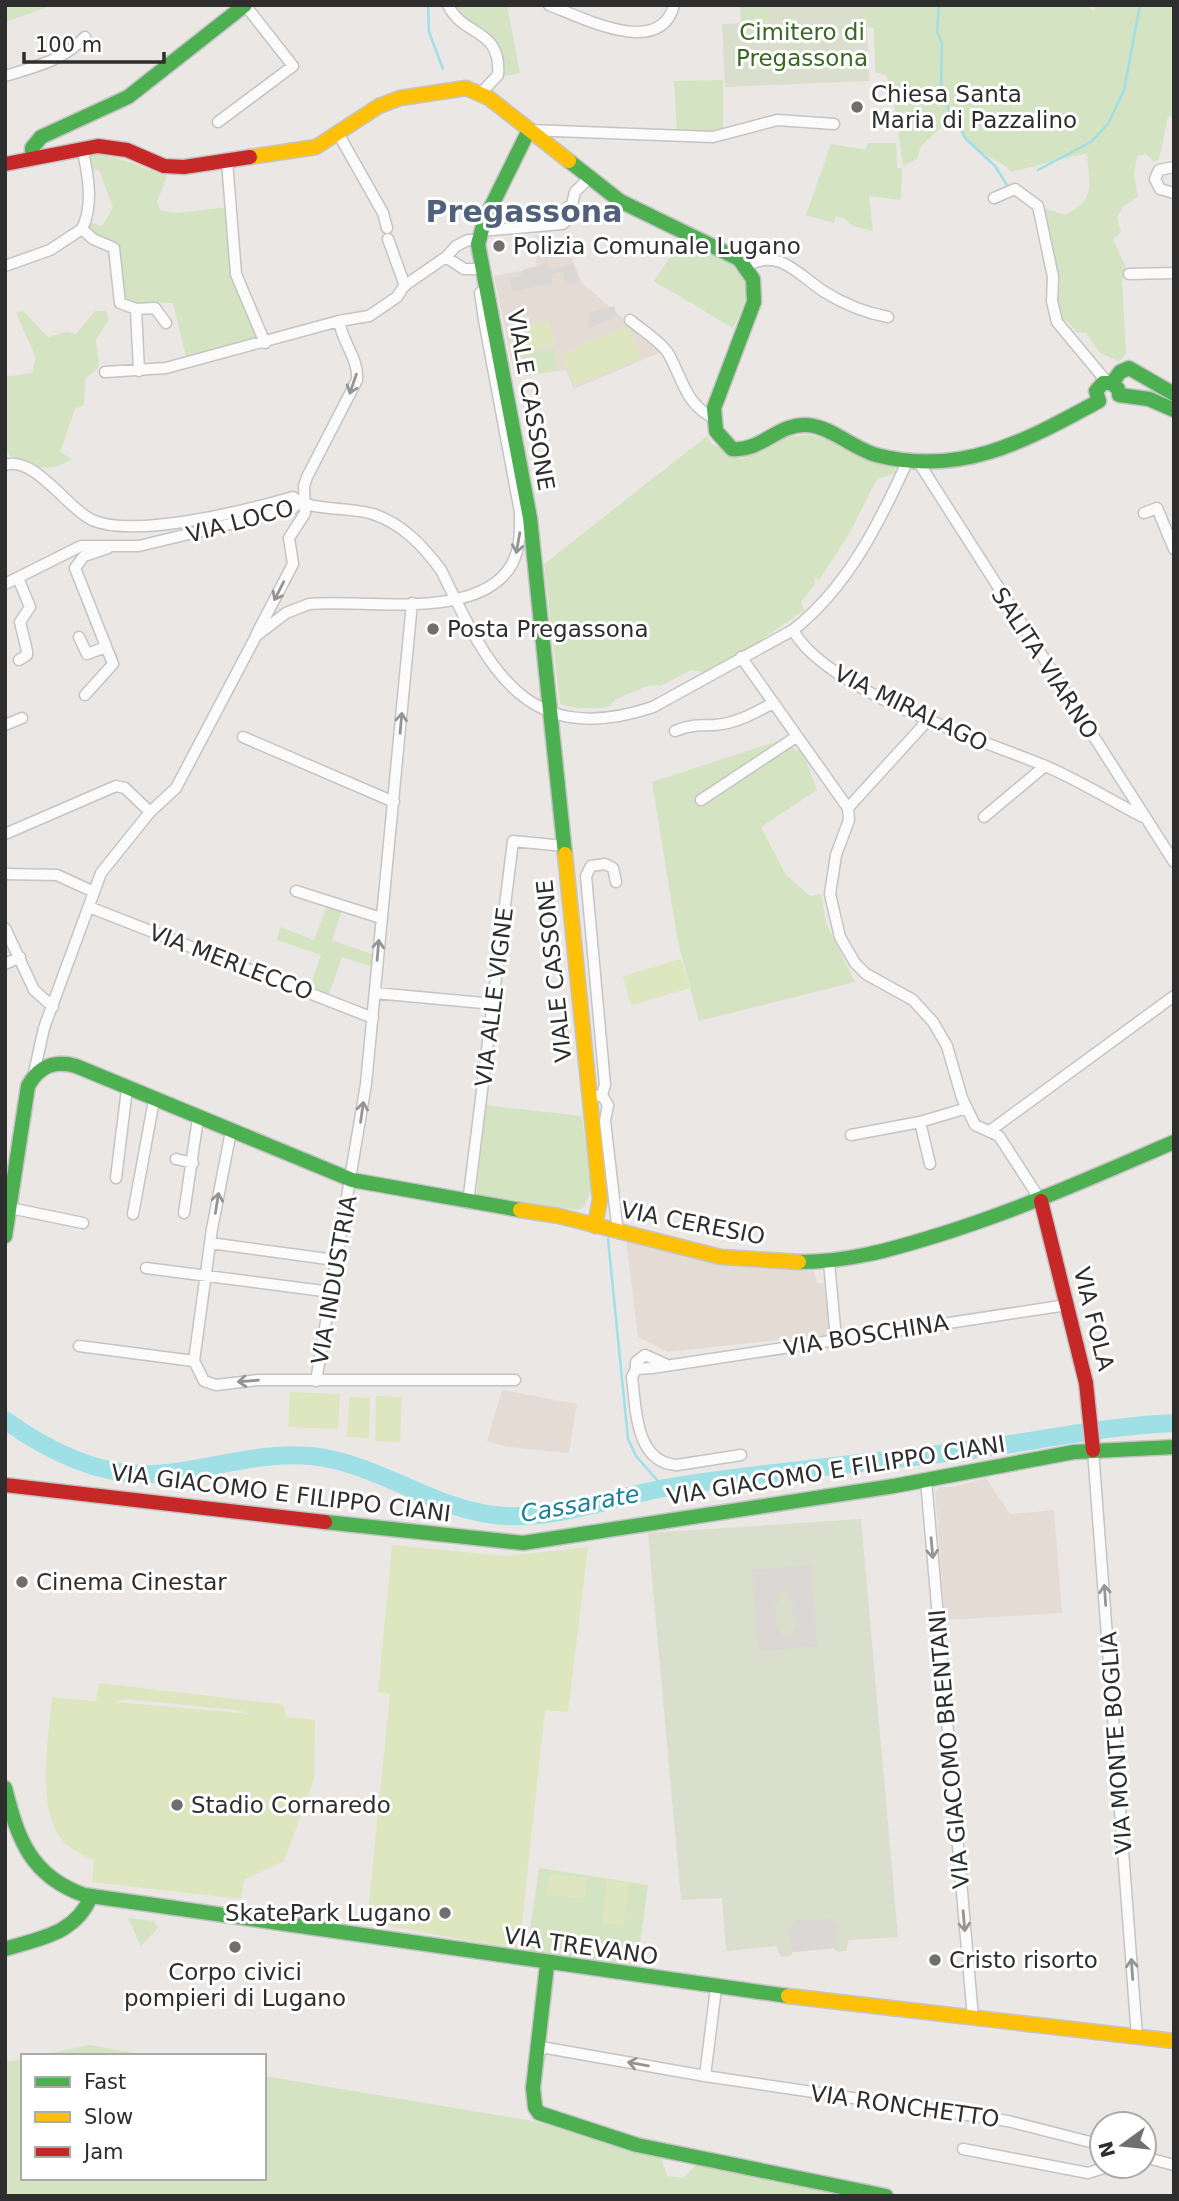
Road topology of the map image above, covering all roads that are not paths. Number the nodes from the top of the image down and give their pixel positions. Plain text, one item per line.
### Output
1 (245, 5) edge
2 (448, 5) edge
3 (549, 5) edge
4 (674, 5) edge
5 (85, 37) dead end
6 (5, 76) edge
7 (481, 93) junction
8 (218, 122) dead end
9 (834, 124) dead end
10 (529, 130) junction
11 (339, 135) junction
12 (82, 148) junction
13 (32, 158) junction
14 (227, 161) junction
15 (5, 164) edge
16 (1174, 167) edge
17 (590, 177) junction
18 (1174, 193) edge
19 (994, 198) dead end
20 (562, 224) junction
21 (82, 229) junction
22 (560, 236) dead end
23 (475, 237) junction
24 (446, 257) junction
25 (5, 266) edge
26 (747, 266) junction
27 (482, 269) junction
28 (1174, 273) edge
29 (1129, 274) dead end
30 (405, 286) junction
31 (487, 286) junction
32 (136, 309) junction
33 (888, 317) dead end
34 (631, 320) dead end
35 (339, 321) junction
36 (166, 323) dead end
37 (265, 343) junction
38 (105, 372) dead end
39 (139, 372) junction
40 (1113, 386) junction
41 (1174, 394) edge
42 (1174, 410) edge
43 (715, 418) junction
44 (913, 463) junction
45 (5, 465) edge
46 (302, 504) junction
47 (1144, 513) dead end
48 (108, 548) junction
49 (1174, 549) edge
50 (18, 578) junction
51 (5, 584) edge
52 (455, 602) junction
53 (412, 603) junction
54 (793, 630) junction
55 (256, 636) junction
56 (79, 638) dead end
57 (106, 647) junction
58 (741, 657) junction
59 (19, 660) dead end
60 (85, 695) dead end
61 (773, 703) junction
62 (551, 715) junction
63 (22, 718) dead end
64 (928, 720) junction
65 (5, 725) edge
66 (675, 731) dead end
67 (243, 737) dead end
68 (796, 737) junction
69 (1045, 766) junction
70 (701, 800) dead end
71 (394, 802) junction
72 (848, 808) junction
73 (150, 812) junction
74 (984, 817) dead end
75 (1146, 818) junction
76 (5, 834) edge
77 (564, 846) junction
78 (1174, 862) edge
79 (5, 874) edge
80 (617, 882) dead end
81 (296, 891) dead end
82 (94, 892) junction
83 (89, 907) junction
84 (381, 918) junction
85 (5, 928) edge
86 (20, 957) junction
87 (5, 964) edge
88 (375, 993) junction
89 (1174, 996) edge
90 (494, 1004) junction
91 (53, 1007) junction
92 (373, 1018) junction
93 (40, 1047) junction
94 (58, 1062) junction
95 (34, 1073) junction
96 (127, 1088) junction
97 (596, 1096) junction
98 (154, 1100) junction
99 (967, 1108) junction
100 (198, 1118) junction
101 (920, 1122) junction
102 (992, 1130) junction
103 (231, 1132) junction
104 (851, 1135) dead end
105 (1174, 1142) edge
106 (176, 1159) dead end
107 (193, 1163) junction
108 (930, 1164) dead end
109 (116, 1178) dead end
110 (352, 1180) junction
111 (1041, 1201) junction
112 (468, 1203) junction
113 (10, 1208) junction
114 (184, 1213) dead end
115 (133, 1214) dead end
116 (83, 1223) dead end
117 (595, 1226) junction
118 (618, 1233) junction
119 (5, 1236) edge
120 (211, 1243) junction
121 (335, 1260) junction
122 (829, 1262) junction
123 (146, 1268) dead end
124 (206, 1277) junction
125 (331, 1292) junction
126 (1067, 1305) junction
127 (836, 1339) junction
128 (79, 1346) dead end
129 (194, 1361) junction
130 (515, 1380) dead end
131 (316, 1381) junction
132 (1093, 1446) junction
133 (1174, 1447) edge
134 (741, 1455) dead end
135 (926, 1480) junction
136 (5, 1485) edge
137 (5, 1788) edge
138 (91, 1896) junction
139 (5, 1950) edge
140 (547, 1965) junction
141 (716, 1988) junction
142 (973, 2018) junction
143 (1137, 2037) junction
144 (1174, 2041) edge
145 (535, 2068) junction
146 (705, 2076) junction
147 (1088, 2141) edge
148 (963, 2149) dead end
149 (1088, 2173) edge
150 (886, 2196) edge

1 - 8 street
1 - 13 main road
2 - 7 street
3 - 4 street
5 - 6 street
7 - 10 main road
7 - 11 main road
9 - 10 street
10 - 17 main road
10 - 23 main road
11 - 14 main road
11 - 30 street
12 - 13 main road
12 - 14 main road
12 - 21 street
13 - 15 main road
14 - 37 street
16 - 18 street
17 - 20 street
17 - 26 main road
19 - 40 street
20 - 22 street
20 - 23 street
21 - 25 street
21 - 32 street
23 - 24 street
23 - 27 main road, VIALE CASSONE
24 - 27 street
24 - 30 street
26 - 33 street
26 - 43 main road
27 - 31 main road, VIALE CASSONE
28 - 29 street
30 - 35 street
31 -> 52 street
31 - 62 main road, VIALE CASSONE
32 - 36 street
32 - 39 street
34 - 43 street
35 - 37 street
35 -> 46 street
37 - 39 street
38 - 39 street
40 - 41 main road
40 - 42 main road
40 - 44 main road
43 - 44 main road
44 - 54 street
44 - 75 street, SALITA VIARNO
45 - 46 street
46 - 48 street, VIA LOCO
46 - 52 street, VIA LOCO
46 -> 55 street
47 - 49 street
48 - 50 street, VIA LOCO
48 - 57 street, VIA LOCO
50 - 51 street, VIA LOCO
50 - 59 street
52 - 53 street
52 - 62 street, VIA LOCO
53 - 55 street
71 -> 53 street, VIA INDUSTRIA
54 - 58 street
54 - 64 street, VIA MIRALAGO
55 - 73 street
56 - 57 street
57 - 60 street, VIA LOCO
58 - 61 street
58 - 62 street
61 - 66 street
61 - 68 street
62 - 77 main road, VIALE CASSONE
63 - 65 street
64 - 69 street, VIA MIRALAGO
64 - 72 street
67 - 71 street
68 - 70 street
68 - 72 street
69 - 74 street
69 - 75 street, VIA MIRALAGO
71 - 84 street, VIA INDUSTRIA
72 - 99 street
73 - 76 street
73 - 82 street
75 - 78 street, SALITA VIARNO
77 - 90 street, VIA ALLE VIGNE
77 - 97 main road, VIALE CASSONE
79 - 82 street
80 - 97 street, VIALE CASSONE
81 - 84 street
82 - 83 street
83 - 91 street
83 - 92 street, VIA MERLECCO
88 -> 84 street, VIA INDUSTRIA
85 - 86 street
86 - 87 street
86 - 91 street
88 - 90 street
88 - 92 street, VIA INDUSTRIA
89 - 102 street
90 - 112 street, VIA ALLE VIGNE
91 - 93 street
110 -> 92 street, VIA INDUSTRIA
93 - 94 street
93 - 95 street
94 - 95 main road
94 - 96 main road, VIA CERESIO
95 - 113 main road
96 - 98 main road, VIA CERESIO
96 - 109 street
97 - 117 main road, VIALE CASSONE
97 - 118 street, VIALE CASSONE
98 - 100 main road, VIA CERESIO
98 - 115 street
99 - 101 street
99 - 102 street
100 - 103 main road, VIA CERESIO
100 - 107 street
101 - 104 street
101 - 108 street
102 - 111 street
103 - 110 main road, VIA CERESIO
120 -> 103 street
105 - 111 main road, VIA CERESIO
106 - 107 street
107 - 114 street
110 - 112 main road, VIA CERESIO
110 - 121 street, VIA INDUSTRIA
111 - 122 main road, VIA CERESIO
111 - 126 main road, VIA FOLA
112 - 117 main road, VIA CERESIO
113 - 116 street
113 - 119 main road
117 - 118 main road, VIA CERESIO
118 - 122 main road, VIA CERESIO
120 - 121 street
120 - 124 street
121 - 125 street, VIA INDUSTRIA
122 - 127 street
123 - 124 street
124 - 125 street
124 - 129 street
125 - 131 street, VIA INDUSTRIA
126 - 127 street, VIA BOSCHINA
126 - 132 main road, VIA FOLA
127 - 134 street, VIA BOSCHINA
128 - 129 street
131 -> 129 street
130 - 131 street
132 - 133 main road, VIA GIACOMO E FILIPPO CIANI
132 - 135 main road, VIA GIACOMO E FILIPPO CIANI
143 -> 132 street, VIA MONTE BOGLIA
135 - 136 main road, VIA GIACOMO E FILIPPO CIANI
135 -> 142 street, VIA GIACOMO BRENTANI
137 - 138 main road, VIA TREVANO
138 - 139 main road
138 - 140 main road, VIA TREVANO
140 - 141 main road, VIA TREVANO
140 - 145 main road
141 - 142 main road, VIA TREVANO
141 - 146 street
142 - 143 main road, VIA TREVANO
143 - 144 main road, VIA TREVANO
146 -> 145 street, VIA RONCHETTO
145 - 150 main road
146 - 147 street, VIA RONCHETTO
148 - 149 street, VIA RONCHETTO

